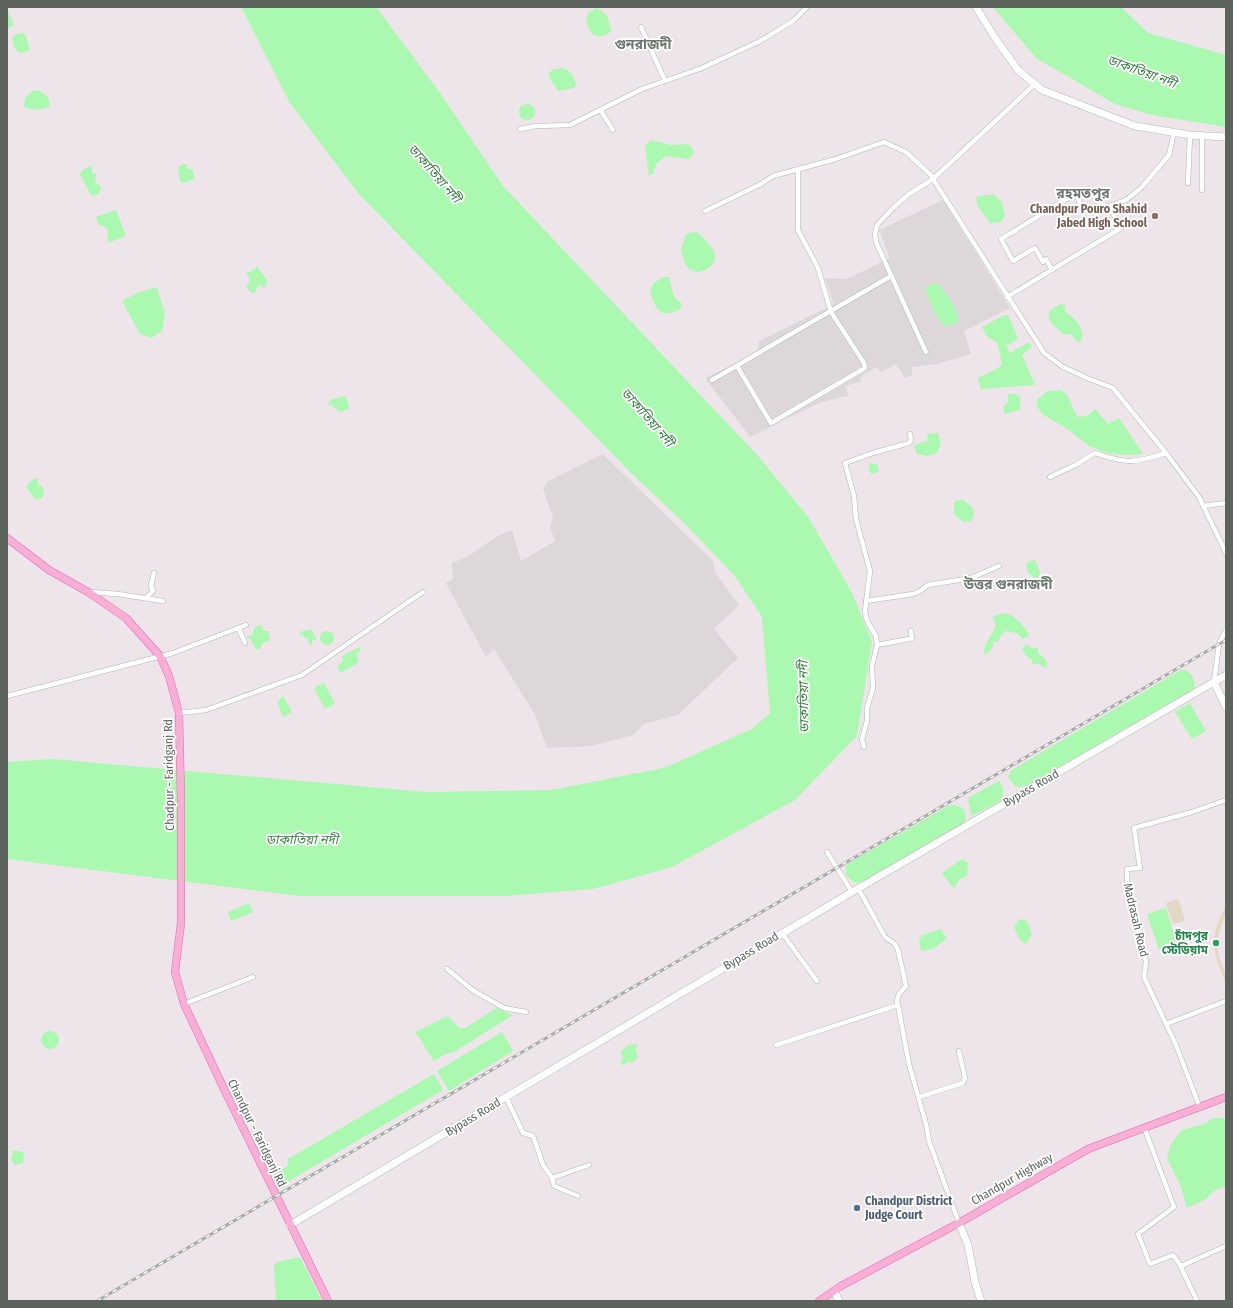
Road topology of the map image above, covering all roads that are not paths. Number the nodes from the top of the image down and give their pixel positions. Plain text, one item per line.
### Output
1 (807, 7) edge
2 (976, 7) edge
3 (641, 28) dead end
4 (665, 81) junction
5 (1035, 84) junction
6 (601, 111) junction
7 (520, 129) dead end
8 (613, 130) dead end
9 (1174, 132) junction
10 (1190, 136) junction
11 (1202, 137) junction
12 (1226, 137) edge
13 (798, 170) junction
14 (934, 178) junction
15 (1188, 183) dead end
16 (1202, 190) dead end
17 (1081, 205) dead end
18 (705, 211) dead end
19 (1052, 270) junction
20 (891, 276) junction
21 (1007, 297) junction
22 (831, 312) junction
23 (926, 352) dead end
24 (737, 366) junction
25 (712, 380) dead end
26 (910, 434) dead end
27 (1166, 452) junction
28 (1050, 476) dead end
29 (1226, 503) edge
30 (1203, 506) junction
31 (7, 538) edge
32 (1226, 553) edge
33 (999, 566) dead end
34 (154, 573) dead end
35 (88, 592) junction
36 (424, 592) dead end
37 (146, 598) junction
38 (866, 600) junction
39 (163, 601) dead end
40 (246, 626) dead end
41 (239, 629) junction
42 (1226, 630) edge
43 (910, 631) dead end
44 (245, 642) dead end
45 (876, 645) junction
46 (160, 656) junction
47 (1226, 675) edge
48 (1214, 682) junction
49 (7, 696) edge
50 (1226, 707) edge
51 (179, 713) junction
52 (864, 747) dead end
53 (1226, 800) edge
54 (827, 852) dead end
55 (858, 888) junction
56 (852, 892) junction
57 (782, 933) junction
58 (447, 969) dead end
59 (175, 972) joint
60 (253, 977) dead end
61 (817, 981) dead end
62 (1226, 1001) edge
63 (184, 1004) junction
64 (898, 1005) junction
65 (526, 1012) dead end
66 (1166, 1024) junction
67 (776, 1045) dead end
68 (959, 1051) dead end
69 (506, 1097) junction
70 (919, 1097) junction
71 (1226, 1097) edge
72 (1200, 1108) junction
73 (1144, 1128) junction
74 (588, 1165) dead end
75 (552, 1178) junction
76 (578, 1196) dead end
77 (960, 1223) junction
78 (290, 1225) junction
79 (1226, 1246) edge
80 (1180, 1265) junction
81 (834, 1291) junction
82 (328, 1301) edge
83 (819, 1301) edge
84 (838, 1301) edge
85 (981, 1301) edge
86 (1197, 1301) edge

1 - 4 street
2 - 5 street
3 - 4 street
4 - 6 street
5 - 9 street
5 - 14 street
6 - 7 street
6 - 8 street
9 - 10 street
9 - 19 street
10 - 11 street
10 - 15 street
11 - 12 street
11 - 16 street
13 - 14 street
13 - 18 street
13 - 22 street
14 - 20 street
14 - 21 street
17 - 19 street
19 - 21 street
20 - 22 street
20 - 23 street
21 - 27 street
22 - 24 street
22 - 24 street
24 - 25 street
26 - 38 street
27 - 28 street
27 - 30 street
29 - 30 street
30 - 32 street
31 - 35 main road, Chadpur - Faridganj Rd
33 - 38 street
34 - 37 street
35 - 37 street
35 - 46 main road, Chadpur - Faridganj Rd
36 - 51 street
37 - 39 street
38 - 45 street
40 - 41 street
41 - 44 street
41 - 46 street
42 - 48 street
43 - 45 street
45 - 52 street
46 - 49 street
46 - 51 main road, Chadpur - Faridganj Rd
47 - 48 street, Bypass Road
48 - 50 street
48 - 55 street, Bypass Road
51 - 59 main road, Chadpur - Faridganj Rd
53 - 66 street, Madrasah Road
54 - 56 street
55 - 56 street, Bypass Road
55 - 64 street
56 - 57 street, Bypass Road
57 - 61 street
57 - 69 street, Bypass Road
58 - 65 street
59 - 63 main road, Chandpur - Faridganj Rd
60 - 63 street
62 - 66 street
63 - 78 main road, Chandpur - Faridganj Rd
64 - 67 street
64 - 70 street
66 - 72 street, Madrasah Road
68 - 70 street
69 - 75 street
69 - 78 street, Bypass Road
70 - 77 street
71 - 72 main road, Chandpur Highway
72 - 73 main road, Chandpur Highway
73 - 77 main road, Chandpur Highway
73 - 80 street
74 - 75 street
75 - 76 street
77 - 81 main road, Chandpur Highway
77 - 85 street
78 - 82 main road, Chandpur - Faridganj Rd
79 - 80 street
80 - 86 street
81 - 83 main road, Chandpur Highway
81 - 84 street

